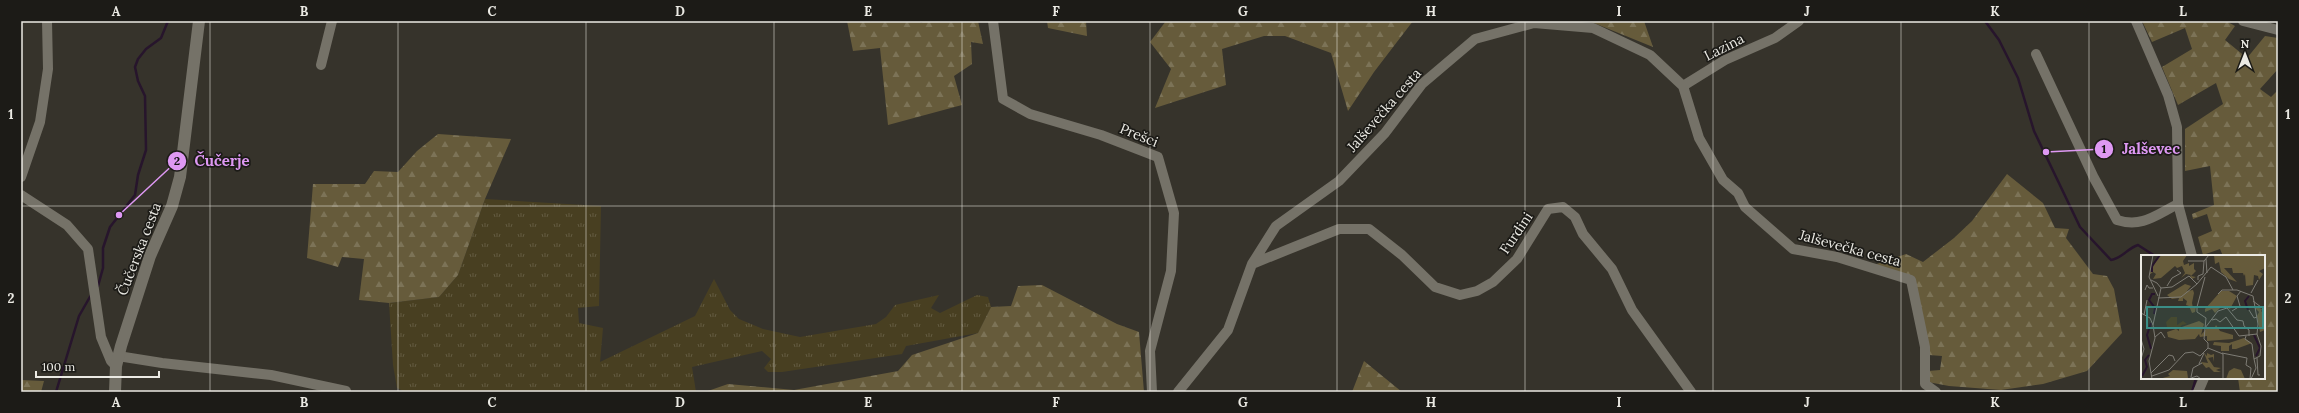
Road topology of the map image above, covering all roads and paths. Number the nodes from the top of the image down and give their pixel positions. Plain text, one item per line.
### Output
1 (47, 21) edge
2 (199, 21) edge
3 (332, 21) edge
4 (993, 21) edge
5 (1799, 21) edge
6 (2136, 21) edge
7 (2243, 21) edge
8 (2278, 30) edge
9 (2036, 54) dead end
10 (321, 65) dead end
11 (1683, 86) junction
12 (21, 177) edge
13 (21, 195) edge
14 (2178, 204) junction
15 (2192, 255) edge
16 (1252, 264) junction
17 (104, 345) junction
18 (118, 356) junction
19 (2204, 379) edge
20 (346, 391) edge
21 (115, 392) edge
22 (1152, 392) edge
23 (1178, 392) edge
24 (1691, 392) edge
25 (1936, 392) edge
26 (2198, 392) edge

1 - 12 street
2 - 18 street, Čučerska cesta
3 - 10 street
4 - 22 street, Prešci
5 - 11 street, Lazina
6 - 14 street
7 - 8 street
9 - 14 street
11 - 16 street, Jalševečka cesta
11 - 25 street, Jalševečka cesta
13 - 17 street
14 - 15 street
16 - 23 street, Jalševečka cesta
16 - 24 street, Furdini
17 - 18 street
17 - 18 street
18 - 20 street
18 - 21 street, Čučerska cesta
19 - 26 street

